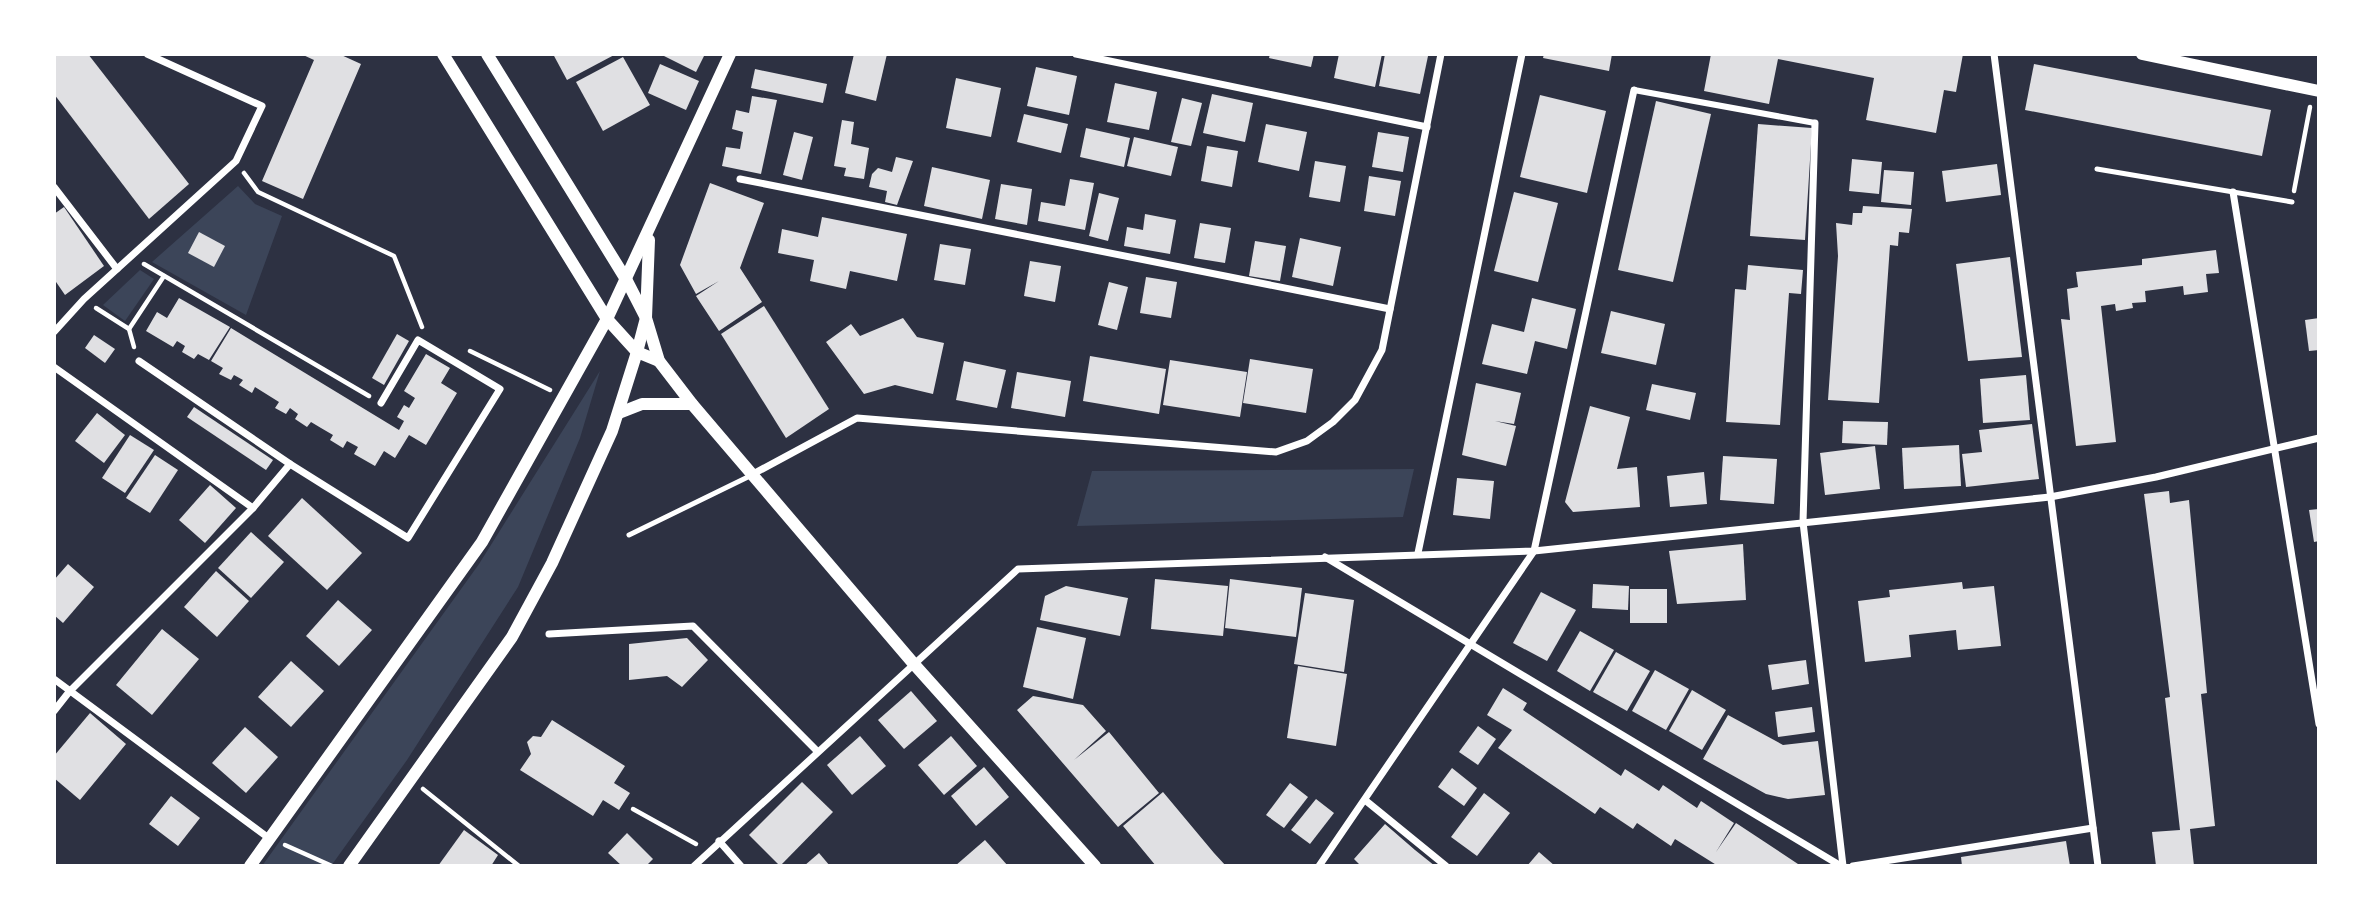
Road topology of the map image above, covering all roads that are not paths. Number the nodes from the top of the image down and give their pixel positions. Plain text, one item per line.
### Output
1 (147, 54) edge
2 (443, 54) edge
3 (487, 54) edge
4 (730, 54) edge
5 (1076, 54) edge
6 (1441, 54) edge
7 (1522, 54) edge
8 (1994, 54) edge
9 (2143, 54) edge
10 (1634, 90) joint
11 (2316, 90) edge
12 (1815, 122) joint
13 (1427, 127) junction
14 (2097, 169) dead end
15 (740, 179) dead end
16 (54, 187) edge
17 (2232, 192) junction
18 (2292, 202) road end
19 (649, 232) junction
20 (117, 269) junction
21 (627, 281) junction
22 (1390, 310) junction
23 (646, 318) junction
24 (607, 319) junction
25 (54, 332) edge
26 (638, 352) junction
27 (659, 361) junction
28 (139, 362) road end
29 (54, 367) edge
30 (381, 403) road end
31 (692, 404) junction
32 (619, 413) junction
33 (2319, 438) edge
34 (2274, 449) junction
35 (290, 464) junction
36 (753, 474) junction
37 (2050, 497) junction
38 (253, 508) junction
39 (1803, 522) junction
40 (629, 534) dead end
41 (1534, 551) junction
42 (1418, 553) junction
43 (1325, 557) junction
44 (549, 634) dead end
45 (1471, 646) junction
46 (913, 663) junction
47 (54, 679) edge
48 (69, 692) junction
49 (54, 710) edge
50 (2319, 724) edge
51 (817, 751) junction
52 (1365, 800) junction
53 (2093, 828) junction
54 (270, 839) junction
55 (719, 841) junction
56 (250, 866) edge
57 (349, 866) edge
58 (694, 866) edge
59 (741, 866) edge
60 (1095, 866) edge
61 (1319, 866) edge
62 (1446, 866) edge
63 (1842, 866) edge
64 (1853, 866) edge
65 (2098, 866) edge

1 - 20 street
2 - 24 street
3 - 21 street
4 - 19 street
5 - 13 street
6 - 13 street
7 - 42 street
8 - 37 street
9 - 11 street
10 - 12 street
10 - 41 street
12 - 39 street
13 - 22 street
14 - 17 lane
15 - 22 street
16 - 20 street
17 - 18 lane
17 - 34 street
19 - 21 street
19 - 23 street
20 - 25 street
21 - 23 street
21 - 24 street
22 - 36 street
23 - 26 street
23 - 27 street
24 - 26 street
24 - 54 street
26 - 27 street
26 - 32 street
27 - 31 street
28 - 35 street
29 - 38 street
30 - 35 street
31 - 32 street
31 - 36 street
32 - 57 street
33 - 34 street
34 - 37 street
34 - 50 street
35 - 38 street
36 - 40 lane
36 - 46 street
37 - 39 street
37 - 53 street
38 - 48 street
39 - 41 street
39 - 63 street
41 - 42 street
41 - 45 street
42 - 43 street
43 - 45 street
43 - 46 street
44 - 51 street
45 - 52 street
45 - 63 street
46 - 51 street
46 - 60 street
47 - 48 street
48 - 49 street
48 - 54 street
51 - 55 street
52 - 61 street
52 - 62 street
53 - 64 street
53 - 65 street
54 - 56 street
55 - 58 street
55 - 59 street

